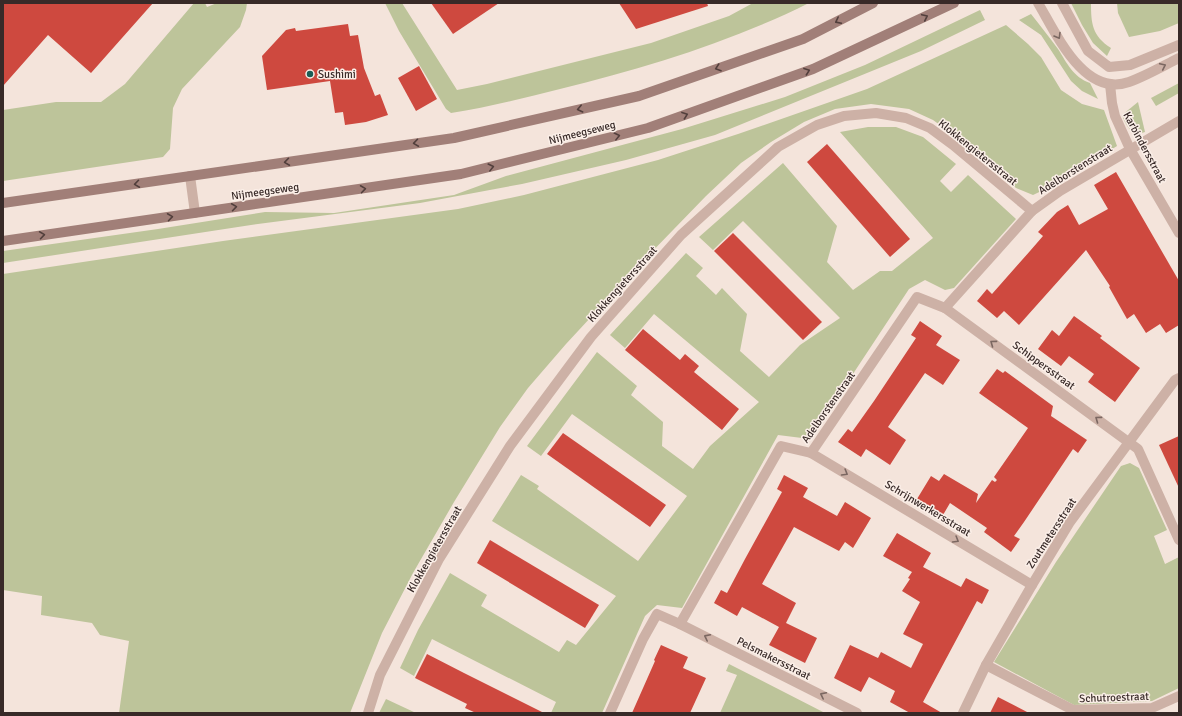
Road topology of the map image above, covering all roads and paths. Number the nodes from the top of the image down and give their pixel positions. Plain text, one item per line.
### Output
1 (873, 3) edge
2 (954, 3) edge
3 (1038, 3) edge
4 (1062, 3) edge
5 (1179, 45) edge
6 (1179, 58) edge
7 (1109, 67) junction
8 (1110, 84) junction
9 (1179, 121) edge
10 (1130, 148) junction
11 (190, 176) junction
12 (3, 203) edge
13 (1032, 211) junction
14 (196, 213) junction
15 (1179, 233) edge
16 (3, 241) edge
17 (945, 308) junction
18 (1179, 378) edge
19 (1129, 442) junction
20 (811, 453) junction
21 (1179, 540) edge
22 (1032, 585) junction
23 (680, 624) junction
24 (986, 665) junction
25 (1179, 696) edge
26 (368, 713) edge
27 (610, 713) edge
28 (857, 713) edge
29 (963, 713) edge

1 -> 11 main road, Nijmeegseweg
14 -> 2 main road, Nijmeegseweg
3 -> 8 street
4 - 7 street
5 - 7 street
8 -> 6 street
7 - 8 street, Karbindersstraat
8 - 10 street, Karbindersstraat
9 - 10 street, Adelborstenstraat
10 - 13 street, Adelborstenstraat
10 - 15 street, Karbindersstraat
11 -> 12 main road, Nijmeegseweg
11 - 14 street
13 - 17 street, Adelborstenstraat
13 - 26 street, Klokkengietersstraat
16 -> 14 main road, Nijmeegseweg
19 -> 17 street, Schippersstraat
17 - 20 street, Adelborstenstraat
18 - 19 street, Zoutmetersstraat
19 - 21 street, Schippersstraat
19 - 22 street, Zoutmetersstraat
20 -> 22 street, Schrijnwerkersstraat
20 - 23 street, Adelborstenstraat
22 - 24 street, Zoutmetersstraat
23 - 27 street
28 -> 23 street, Pelsmakersstraat
24 - 25 street, Schutroestraat
24 - 29 street, Zoutmetersstraat

